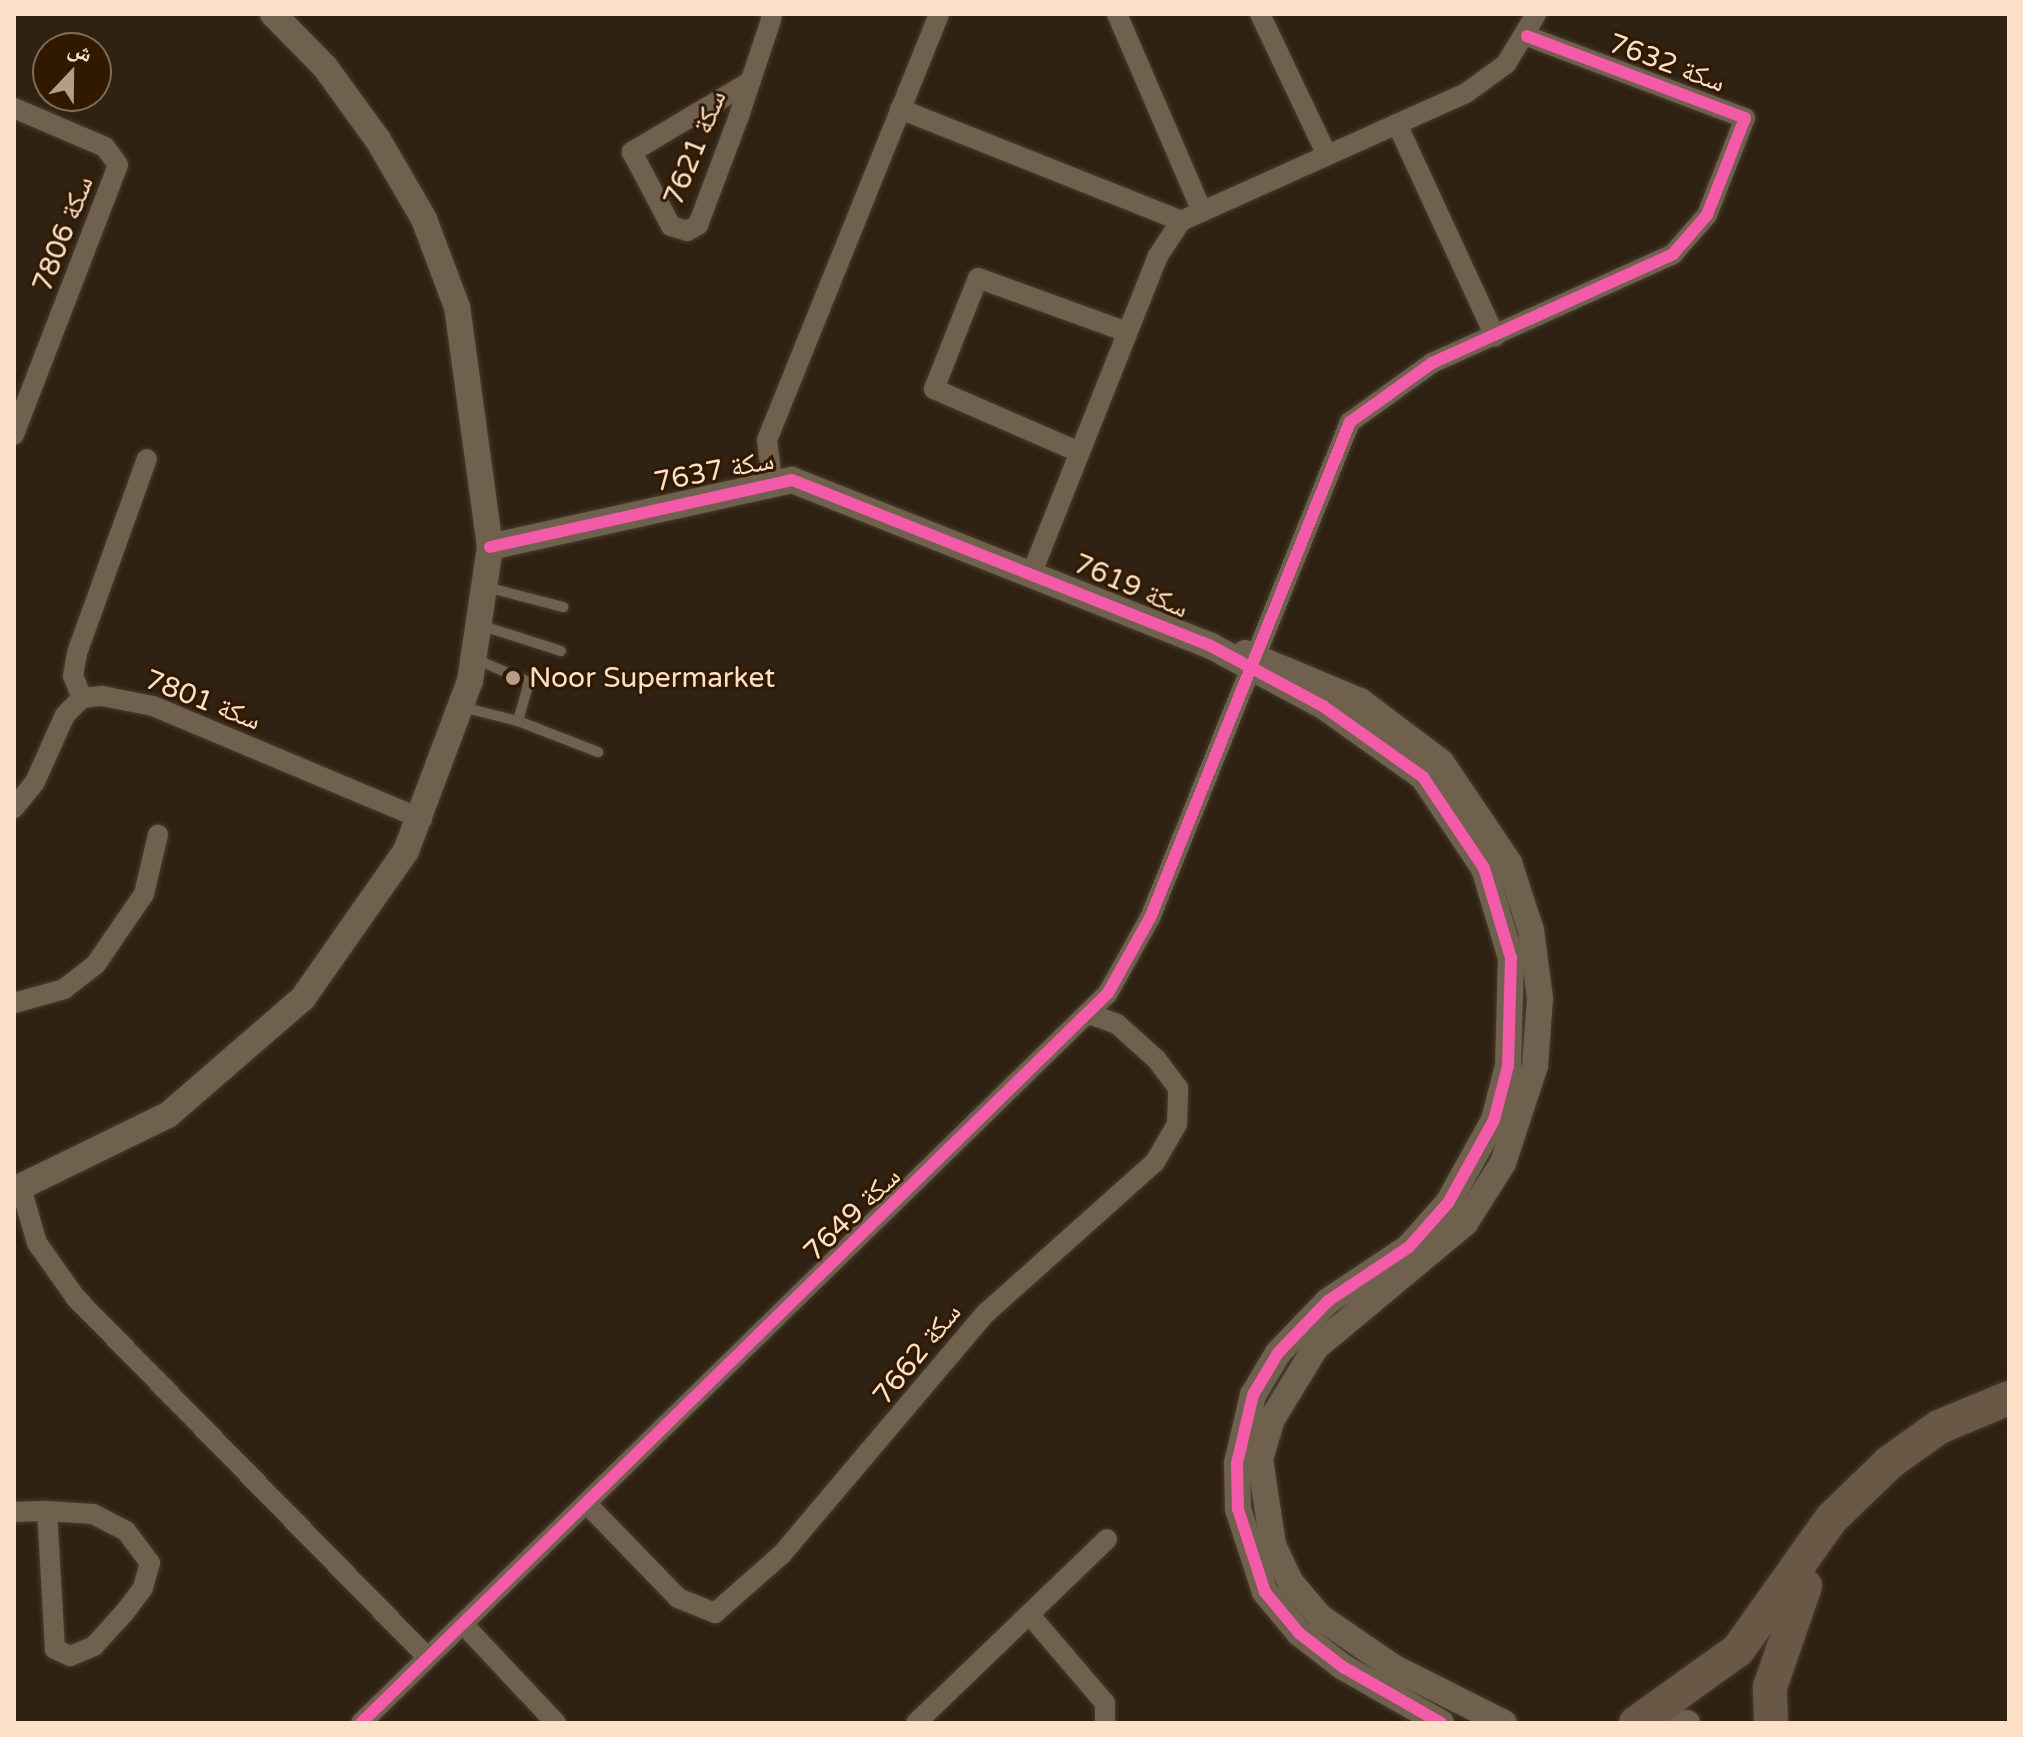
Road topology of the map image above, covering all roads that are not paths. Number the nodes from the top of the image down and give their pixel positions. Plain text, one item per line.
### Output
1 (273, 14) edge
2 (772, 14) edge
3 (939, 14) edge
4 (1117, 14) edge
5 (1260, 14) edge
6 (1536, 14) edge
7 (1527, 36) junction
8 (751, 81) junction
9 (14, 108) edge
10 (900, 109) junction
11 (1745, 118) joint
12 (1397, 124) junction
13 (1327, 155) junction
14 (1202, 211) junction
15 (1181, 221) junction
16 (1127, 332) junction
17 (1495, 336) junction
18 (14, 435) edge
19 (1079, 452) junction
20 (147, 459) dead end
21 (772, 480) junction
22 (490, 547) junction
23 (1033, 570) junction
24 (485, 587) junction
25 (563, 607) dead end
26 (480, 625) junction
27 (561, 651) dead end
28 (474, 659) junction
29 (1253, 664) junction
30 (82, 698) junction
31 (462, 707) junction
32 (518, 721) junction
33 (598, 752) dead end
34 (14, 808) edge
35 (422, 819) junction
36 (158, 835) dead end
37 (14, 1003) edge
38 (1089, 1014) junction
39 (18, 1189) edge
40 (2009, 1398) edge
41 (2009, 1418) edge
42 (587, 1504) junction
43 (47, 1511) junction
44 (14, 1512) edge
45 (1107, 1539) dead end
46 (1029, 1614) junction
47 (463, 1624) junction
48 (428, 1658) junction
49 (361, 1723) edge
50 (556, 1723) edge
51 (916, 1723) edge
52 (1105, 1723) edge
53 (1441, 1723) edge
54 (1504, 1723) edge
55 (1638, 1723) edge
56 (1687, 1723) edge
57 (1771, 1723) edge

1 - 22 street
2 - 8 street, سكة 7621
3 - 10 street
4 - 14 street
5 - 13 street
6 - 7 street
7 - 11 street, سكة 7632
7 - 12 street
8 - 8 street, سكة 7621
9 - 18 street, سكة 7806
10 - 15 street
10 - 21 street
11 - 17 street, سكة 7649
12 - 13 street
12 - 17 street
13 - 14 street
14 - 15 street
15 - 16 street, سكة 7619
16 - 19 street, سكة 7619
16 - 19 street
17 - 29 street, سكة 7649
19 - 23 street, سكة 7619
20 - 30 street
21 - 22 street, سكة 7637
21 - 23 street, سكة 7637
22 - 24 street
23 - 29 street, سكة 7619
24 - 25 lane
24 - 26 street
26 - 27 lane
26 - 28 street
28 - 31 street
28 - 32 lane
29 - 38 street, سكة 7649
29 - 53 street
29 - 54 street
30 - 34 street
30 - 35 street, سكة 7801
31 - 32 lane
31 - 35 street
32 - 33 lane
35 - 39 street
36 - 37 street
38 - 42 street, سكة 7649
38 - 42 street, سكة 7662
39 - 48 street
40 - 55 main road
41 - 57 main road
42 - 47 street, سكة 7649
43 - 43 street
43 - 44 street
45 - 46 street
46 - 51 street
46 - 52 street
47 - 48 street, سكة 7649
47 - 50 street
48 - 49 street, سكة 7649
55 - 56 street

